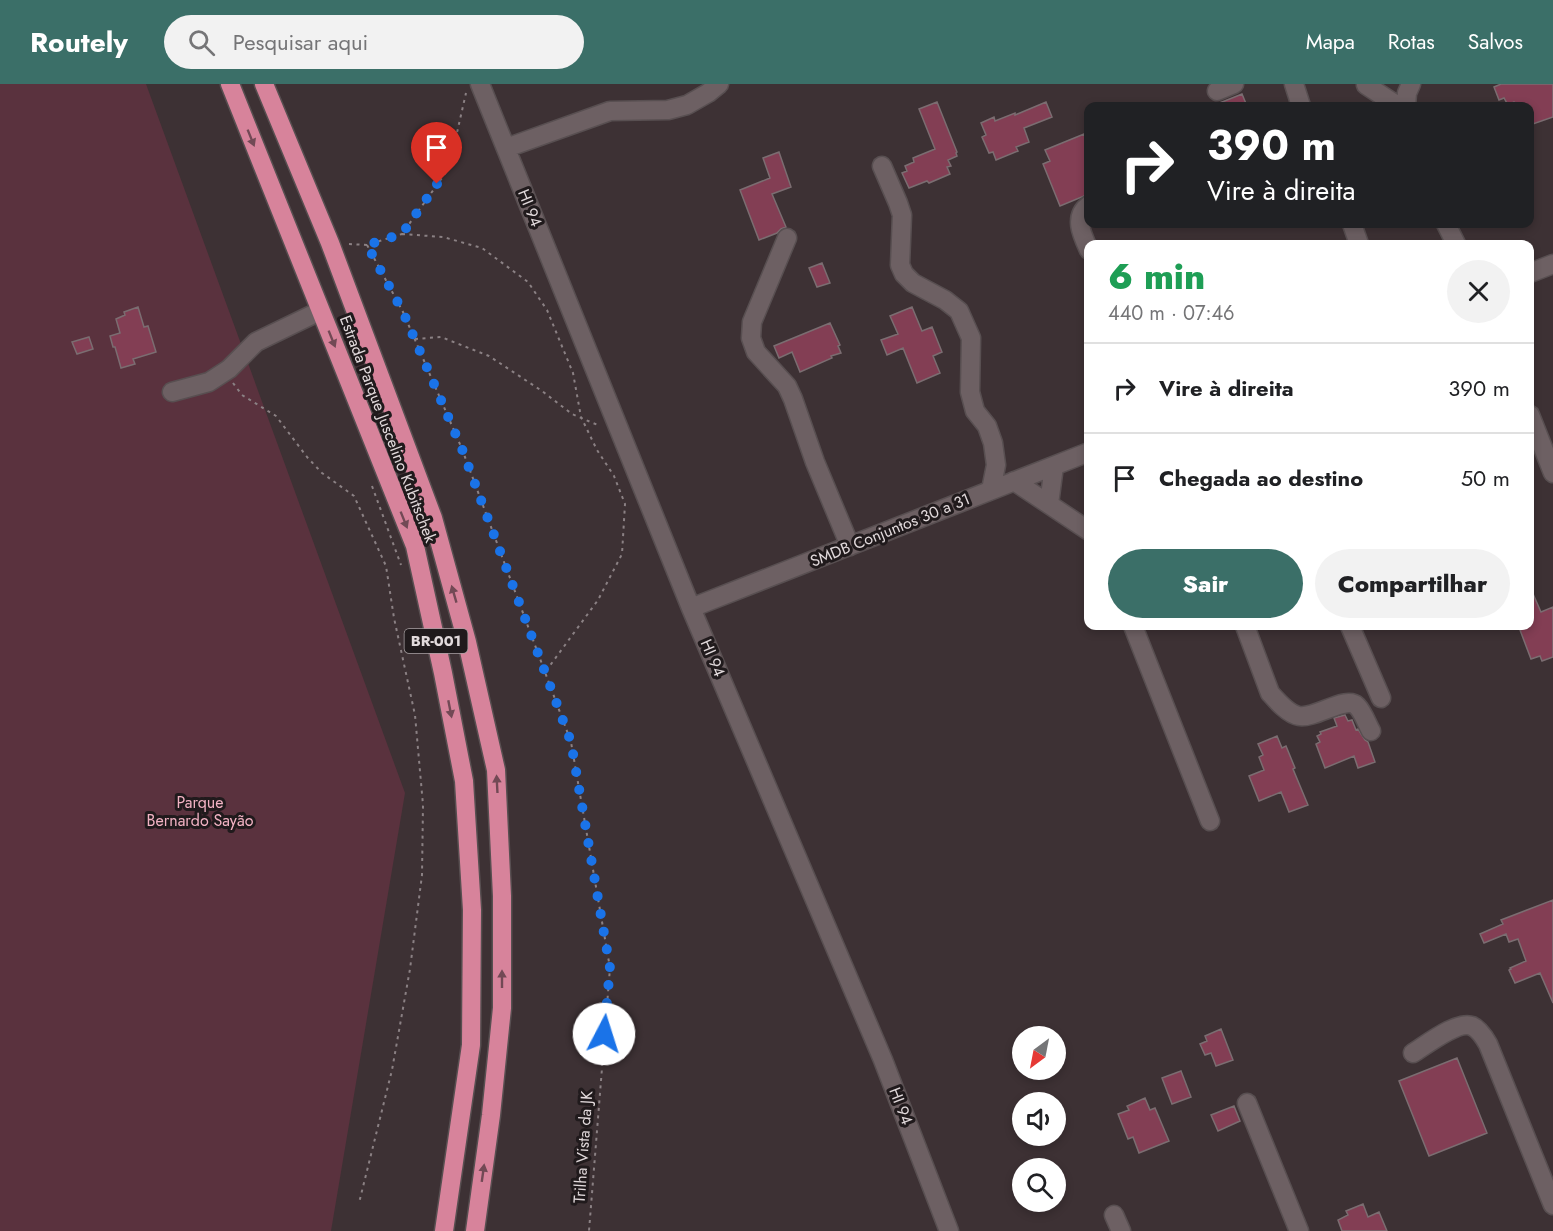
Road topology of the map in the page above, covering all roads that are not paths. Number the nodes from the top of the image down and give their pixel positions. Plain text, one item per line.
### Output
1 (230, 84) edge
2 (264, 84) edge
3 (480, 84) edge
4 (719, 84) edge
5 (1294, 84) edge
6 (1411, 84) edge
7 (1366, 86) dead end
8 (1300, 102) edge
9 (1392, 102) edge
10 (1406, 102) edge
11 (506, 148) junction
12 (882, 166) dead end
13 (1084, 209) edge
14 (787, 238) dead end
15 (1085, 240) edge
16 (1553, 264) edge
17 (1534, 271) edge
18 (320, 310) junction
19 (172, 392) dead end
20 (1534, 425) edge
21 (1084, 454) edge
22 (1054, 466) junction
23 (1553, 472) edge
24 (1014, 481) junction
25 (991, 490) junction
26 (1049, 504) junction
27 (1084, 528) edge
28 (850, 546) junction
29 (691, 608) junction
30 (1135, 630) edge
31 (1246, 630) edge
32 (1352, 630) edge
33 (1381, 698) dead end
34 (1371, 731) dead end
35 (1210, 821) dead end
36 (1413, 1053) dead end
37 (1247, 1103) dead end
38 (1553, 1204) edge
39 (444, 1231) edge
40 (475, 1231) edge
41 (949, 1231) edge
42 (1299, 1231) edge

1 -> 18 highway, Estrada Parque Juscelino Kubitschek / BR-001
40 -> 2 highway, Estrada Parque Juscelino Kubitschek / BR-001
3 - 11 street, HI 94
4 - 11 street
5 - 8 street
6 - 10 street
7 - 9 street
11 - 29 street, HI 94
12 - 25 street
13 - 15 street
14 - 28 street
16 - 17 street
18 - 19 street
18 -> 39 highway, Estrada Parque Juscelino Kubitschek / BR-001
20 - 23 street
21 - 22 street, SMDB Conjuntos 30 a 31
22 - 24 street, SMDB Conjuntos 30 a 31
22 - 26 street
24 - 25 street, SMDB Conjuntos 30 a 31
24 - 26 street
25 - 28 street, SMDB Conjuntos 30 a 31
26 - 27 street
28 - 29 street, SMDB Conjuntos 30 a 31
29 - 41 street, HI 94
30 - 35 street
31 - 34 street
32 - 33 street
36 - 38 street
37 - 42 street

